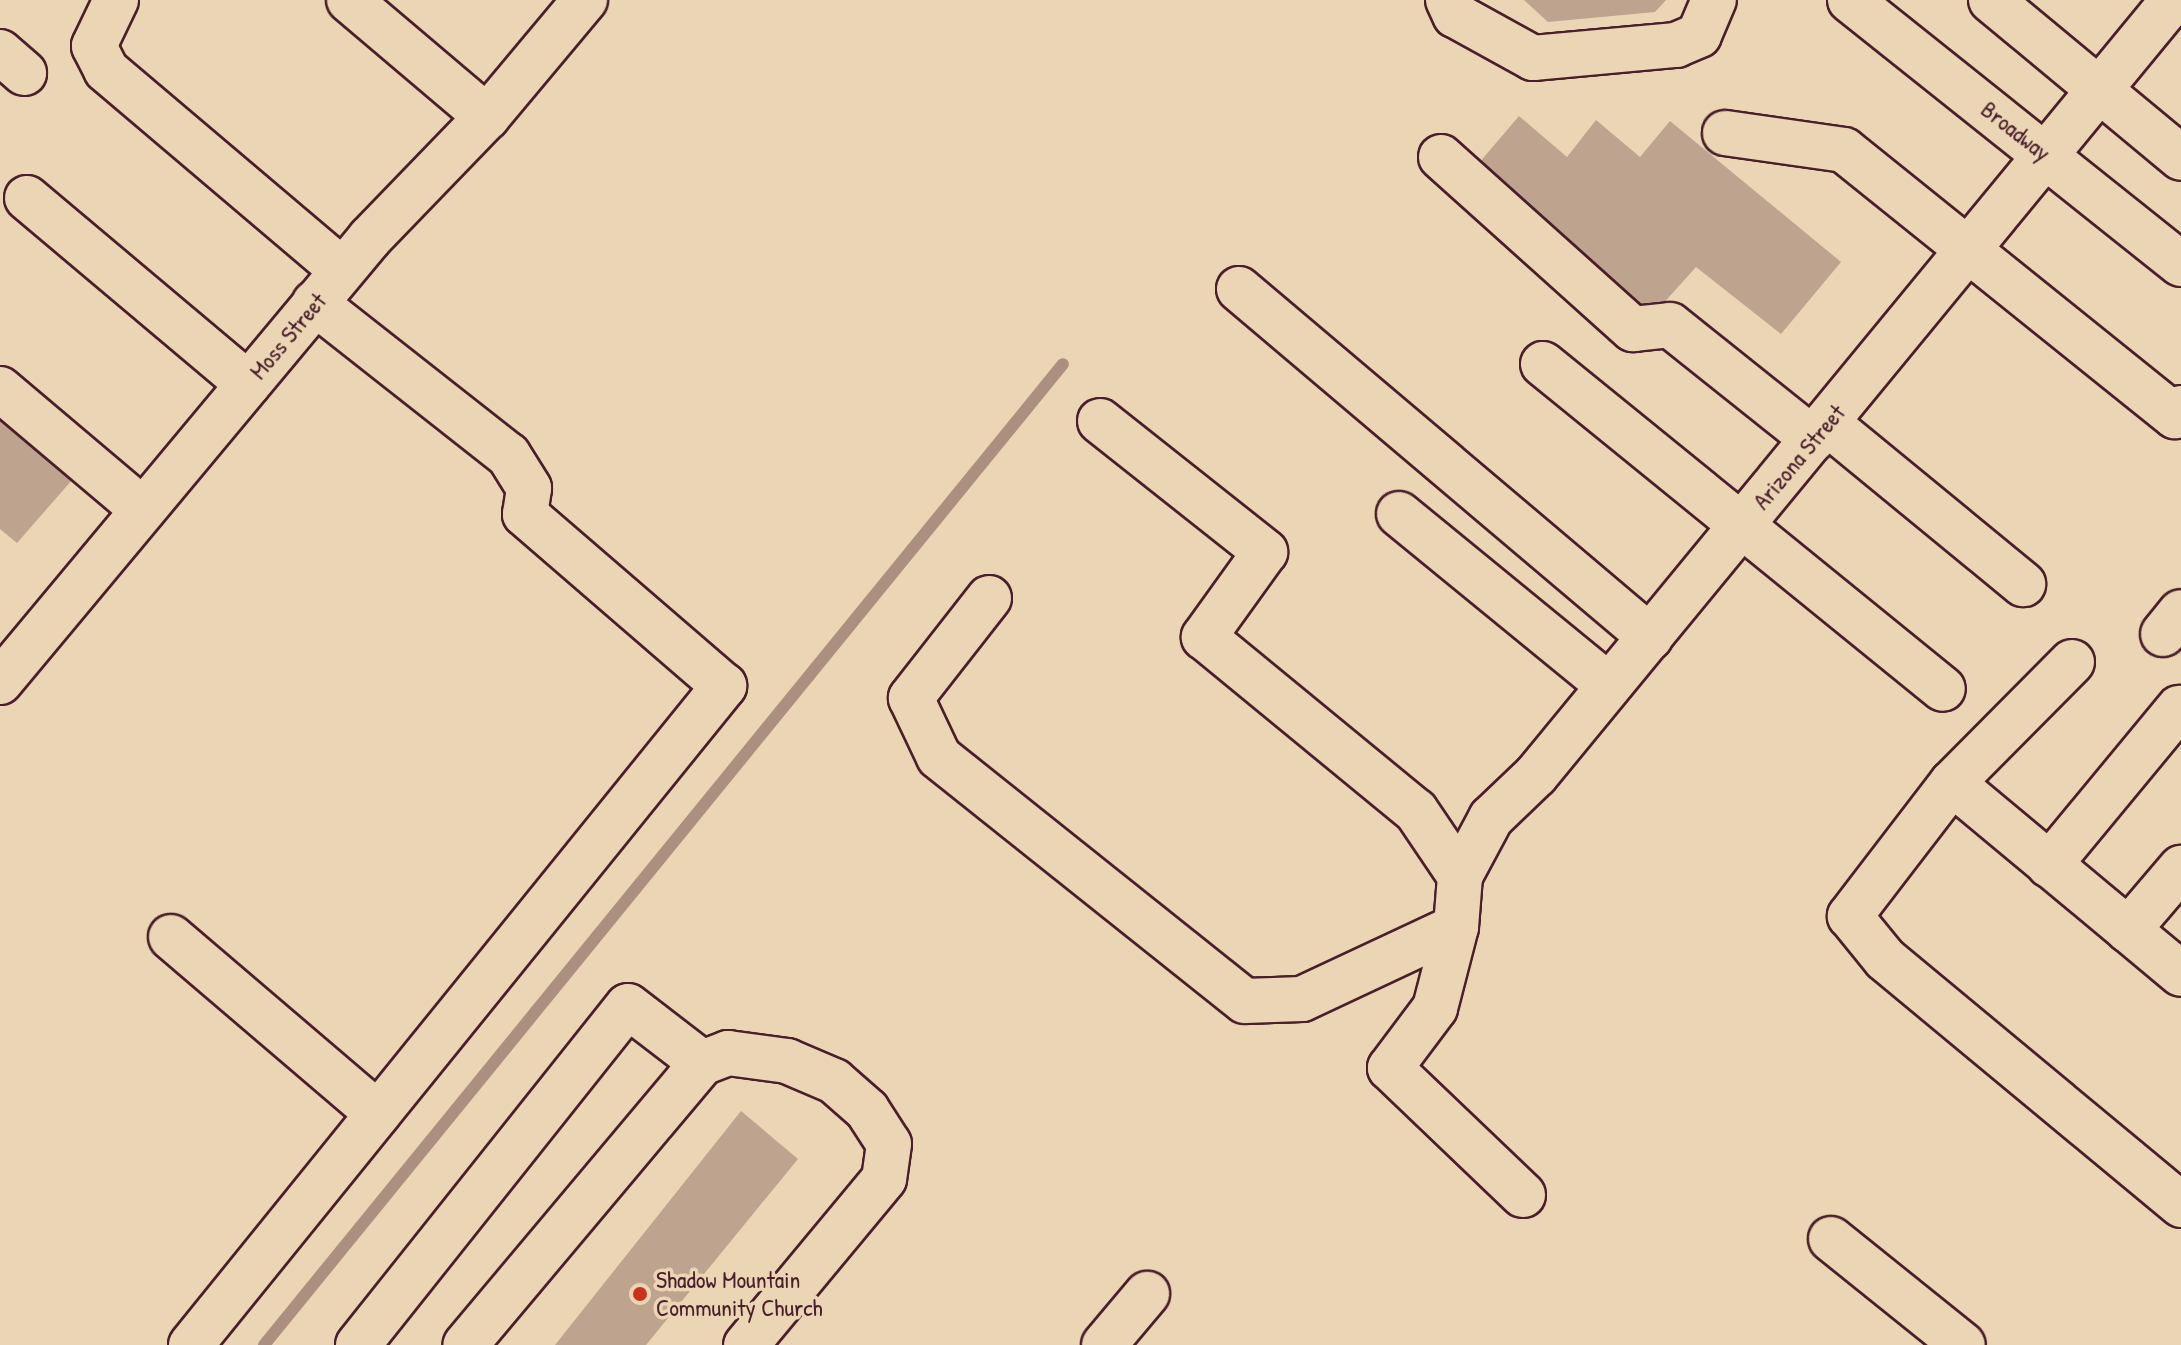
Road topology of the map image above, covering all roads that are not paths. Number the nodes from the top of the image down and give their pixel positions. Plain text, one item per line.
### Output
1 (116, 0) edge
2 (349, 0) edge
3 (585, 0) edge
4 (1448, 0) edge
5 (1714, 0) edge
6 (1850, 0) edge
7 (1991, 0) edge
8 (2173, 0) edge
9 (2100, 91) junction
10 (487, 117) junction
11 (1725, 133) dead end
12 (2048, 155) junction
13 (1441, 157) dead end
14 (2181, 158) edge
15 (27, 198) dead end
16 (1972, 248) junction
17 (2181, 264) edge
18 (342, 270) junction
19 (1239, 289) dead end
20 (315, 303) junction
21 (1543, 364) dead end
22 (248, 384) junction
23 (0, 389) edge
24 (2181, 408) edge
25 (1100, 421) dead end
26 (1820, 431) junction
27 (143, 510) junction
28 (1399, 514) dead end
29 (1742, 525) junction
30 (2023, 584) dead end
31 (989, 598) dead end
32 (1650, 637) junction
33 (2072, 662) dead end
34 (0, 682) edge
35 (1609, 686) junction
36 (1943, 689) dead end
37 (2179, 708) edge
38 (1952, 783) junction
39 (2049, 865) junction
40 (2181, 868) edge
41 (1460, 876) junction
42 (1456, 927) junction
43 (2128, 930) junction
44 (171, 937) dead end
45 (2181, 974) edge
46 (702, 1063) junction
47 (378, 1114) junction
48 (2177, 1194) edge
49 (1523, 1195) dead end
50 (1831, 1239) dead end
51 (1147, 1294) dead end
52 (191, 1345) edge
53 (358, 1345) edge
54 (465, 1345) edge
55 (746, 1345) edge
56 (1104, 1345) edge
57 (1963, 1345) edge

1 - 18 street
2 - 10 street
3 - 10 street, Moss Street
4 - 5 street
6 - 12 street, Broadway
7 - 9 street
8 - 9 street, Arizona Street
9 - 12 street, Arizona Street
9 - 14 street
10 - 18 street, Moss Street
11 - 16 street
12 - 16 street, Arizona Street
12 - 17 street, Broadway
13 - 26 street
15 - 22 street
16 - 24 street
16 - 26 street, Arizona Street
18 - 20 street, Moss Street
19 - 32 street
20 - 22 street, Moss Street
20 - 47 street
21 - 29 street
22 - 27 street, Moss Street
23 - 27 street
25 - 41 street
26 - 29 street, Arizona Street
26 - 30 street
27 - 34 street, Moss Street
28 - 35 street
29 - 32 street, Arizona Street
29 - 36 street
31 - 42 street
32 - 35 street, Arizona Street
33 - 38 street
35 - 41 street, Arizona Street
37 - 39 street
38 - 39 street
38 - 48 street
39 - 43 street
40 - 43 street
41 - 42 street, Arizona Street
42 - 49 street, Arizona Street
43 - 45 street
44 - 47 street
46 - 53 street
46 - 54 street
46 - 55 street
47 - 52 street
50 - 57 street
51 - 56 street

